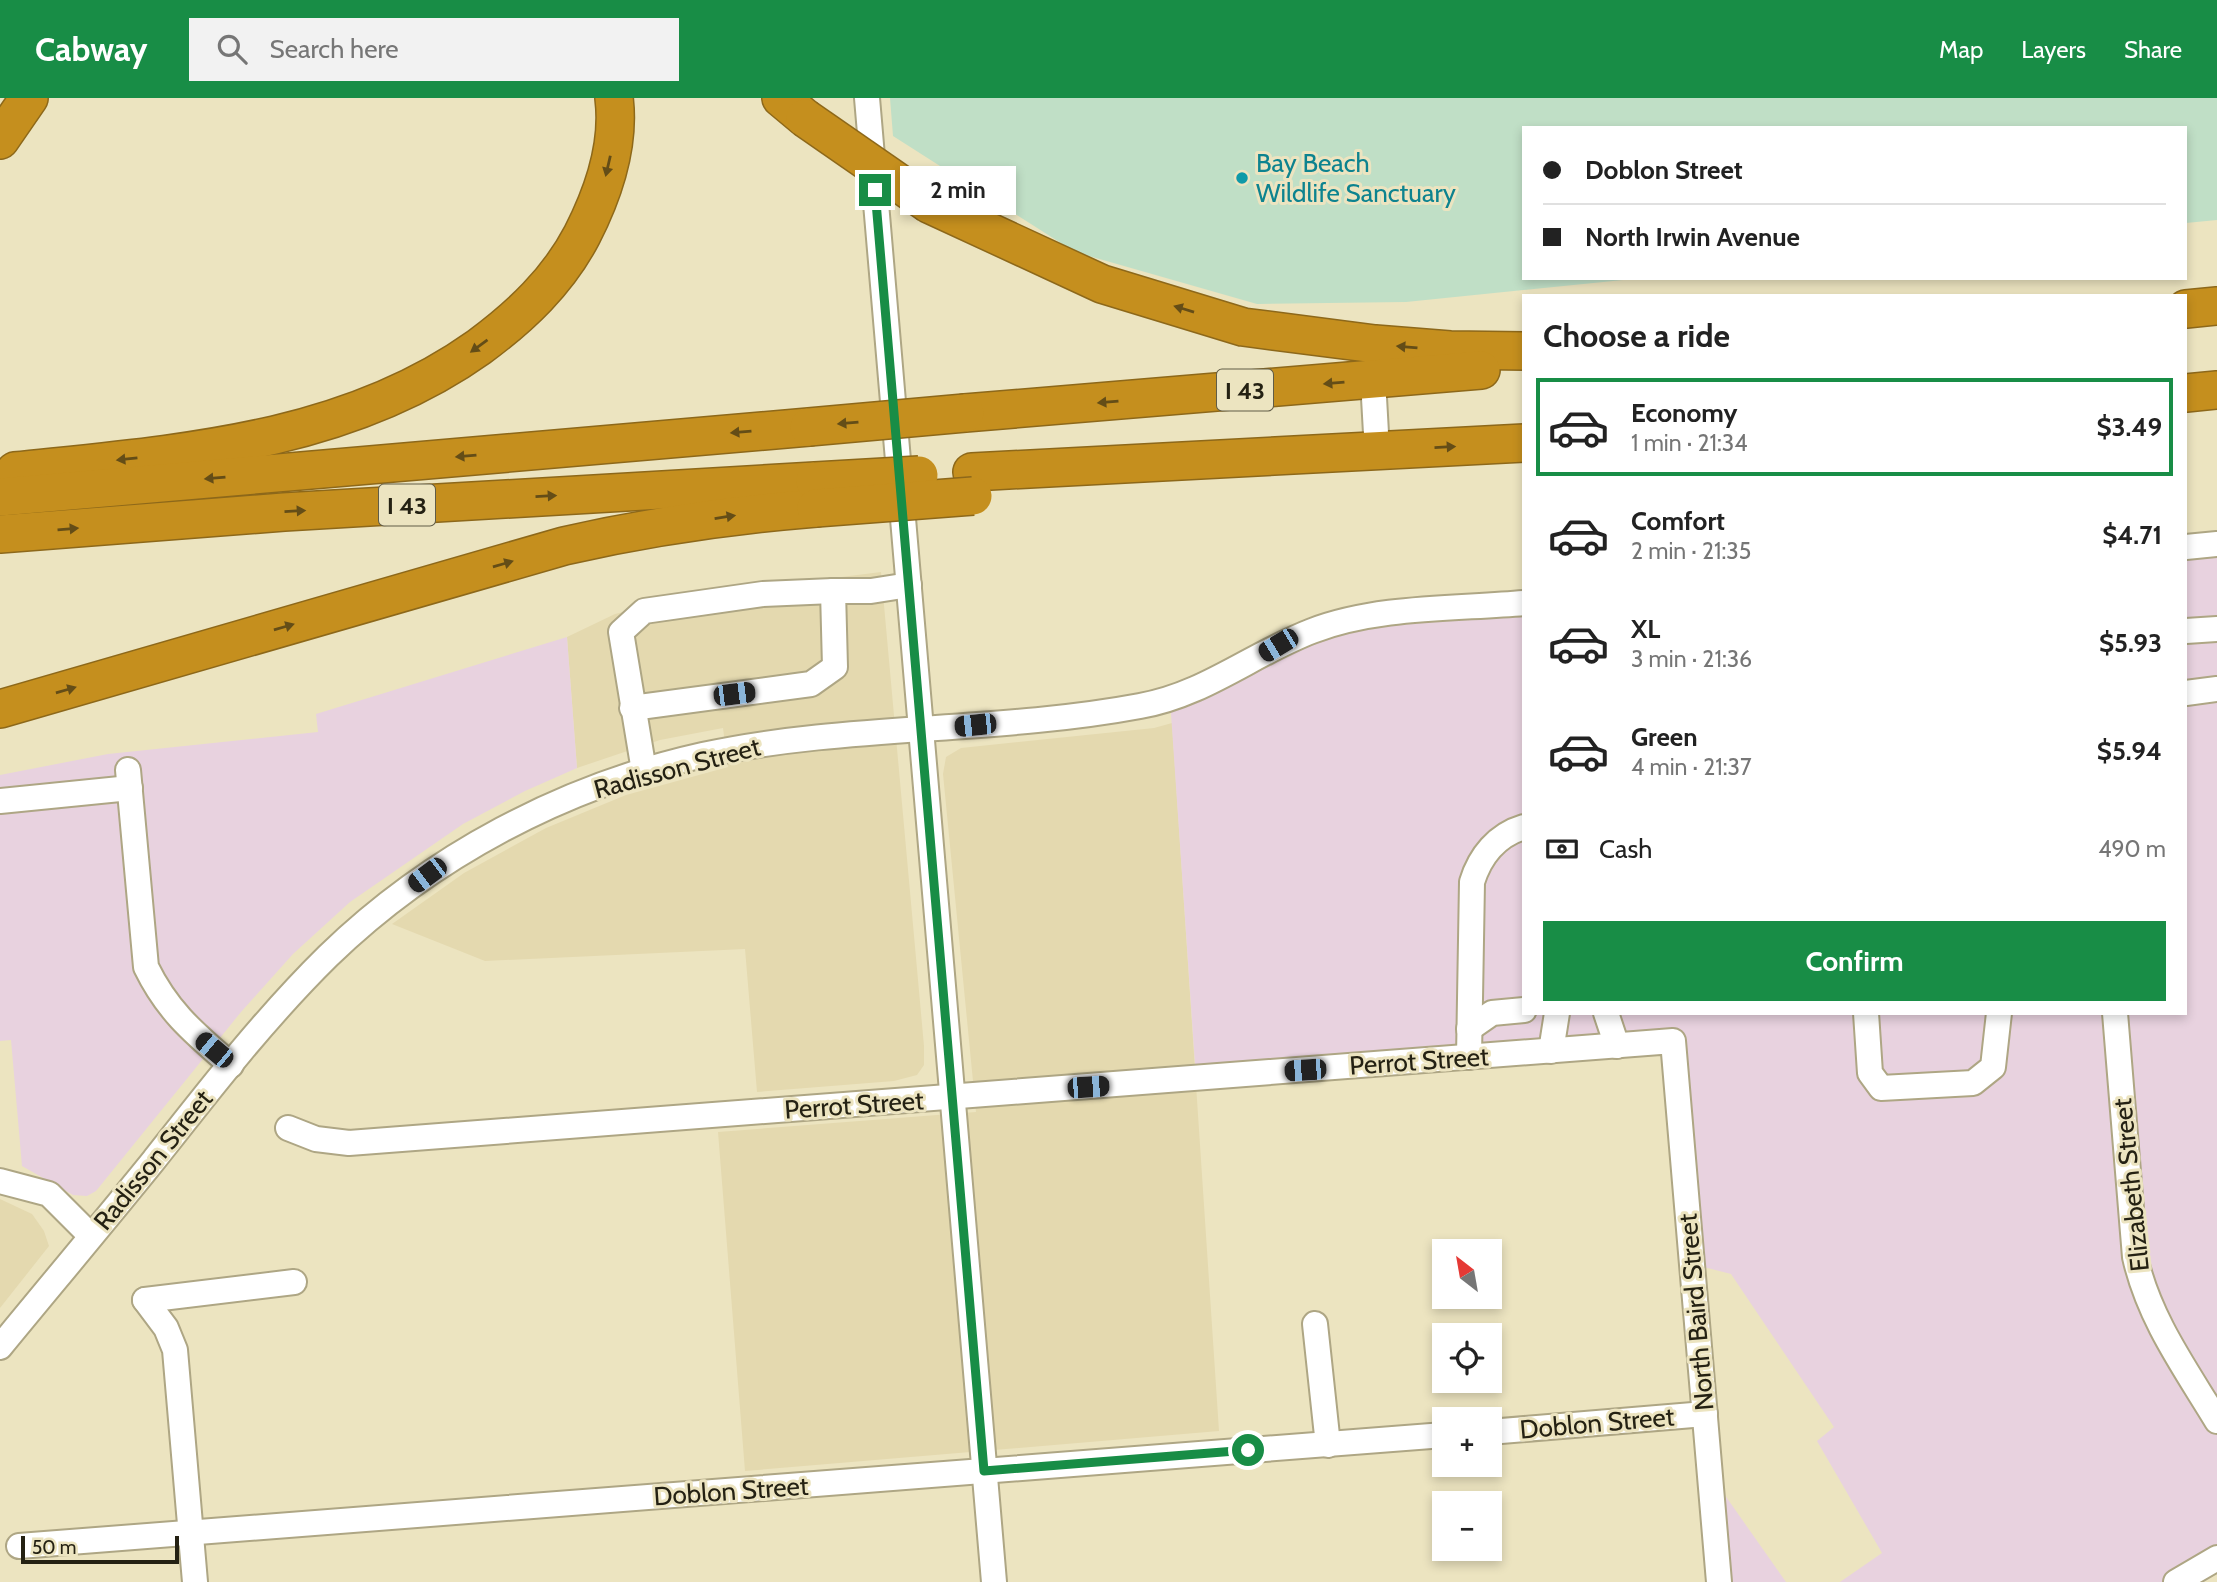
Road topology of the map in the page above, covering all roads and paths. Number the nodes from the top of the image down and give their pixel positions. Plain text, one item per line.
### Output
1 (29, 98) edge
2 (614, 98) edge
3 (867, 98) edge
4 (793, 108) edge
5 (0, 141) edge
6 (2217, 306) edge
7 (2187, 309) edge
8 (1522, 351) edge
9 (1522, 366) edge
10 (1373, 380) junction
11 (2217, 390) edge
12 (2187, 393) edge
13 (1522, 443) edge
14 (1377, 451) junction
15 (0, 472) edge
16 (816, 494) junction
17 (0, 497) edge
18 (0, 534) edge
19 (2217, 544) edge
20 (2187, 547) edge
21 (909, 585) junction
22 (833, 592) junction
23 (1522, 603) edge
24 (2217, 629) edge
25 (2187, 631) edge
26 (2217, 689) edge
27 (2187, 693) edge
28 (632, 708) junction
29 (0, 709) edge
30 (921, 731) junction
31 (644, 771) junction
32 (0, 801) edge
33 (1522, 828) edge
34 (1522, 1010) edge
35 (1557, 1015) edge
36 (1607, 1015) edge
37 (1866, 1015) edge
38 (1999, 1015) edge
39 (2115, 1015) edge
40 (1469, 1029) junction
41 (1673, 1041) joint
42 (1617, 1046) junction
43 (1551, 1051) junction
44 (1469, 1057) junction
45 (231, 1065) junction
46 (952, 1098) junction
47 (288, 1128) dead end
48 (0, 1181) edge
49 (91, 1236) junction
50 (294, 1282) dead end
51 (1315, 1324) dead end
52 (0, 1347) edge
53 (1705, 1415) junction
54 (2217, 1421) edge
55 (1502, 1431) edge
56 (1432, 1437) edge
57 (1328, 1445) junction
58 (984, 1471) junction
59 (191, 1533) junction
60 (19, 1546) dead end
61 (2217, 1558) edge
62 (195, 1582) edge
63 (994, 1582) edge
64 (1719, 1582) edge
65 (2176, 1582) edge

1 - 5 highway
2 -> 15 highway
3 - 21 street
8 -> 4 highway, bridge
6 - 7 highway
9 - 10 highway, I 43
10 - 14 street
10 -> 17 highway, I 43, bridge
11 - 12 highway
14 -> 13 highway, I 43
14 - 16 highway, I 43, bridge
18 -> 16 highway, I 43
29 -> 16 highway
19 - 20 street
21 - 22 street
21 - 30 street
22 - 28 street
22 - 28 street
23 - 30 street, Radisson Street
24 - 25 street
26 - 27 street
28 - 31 street
30 - 31 street, Radisson Street
30 - 46 street
31 - 45 street, Radisson Street
32 - 45 street
33 - 40 street
34 - 40 street
35 - 43 street
36 - 42 street
37 - 38 street
39 - 54 street, Elizabeth Street
40 - 44 street
41 - 42 street, Perrot Street
41 - 53 street, North Baird Street
42 - 43 street, Perrot Street
43 - 44 street, Perrot Street
44 - 46 street, Perrot Street
45 - 49 street, Radisson Street
46 - 47 street, Perrot Street
46 - 58 street
48 - 49 street
49 - 52 street, Radisson Street
50 - 59 street
51 - 57 street
53 - 55 street, Doblon Street
53 - 64 street, North Baird Street
56 - 57 street, Doblon Street
57 - 58 street, Doblon Street
58 - 59 street, Doblon Street
58 - 63 street
59 - 60 street, Doblon Street
59 - 62 street
61 - 65 street

